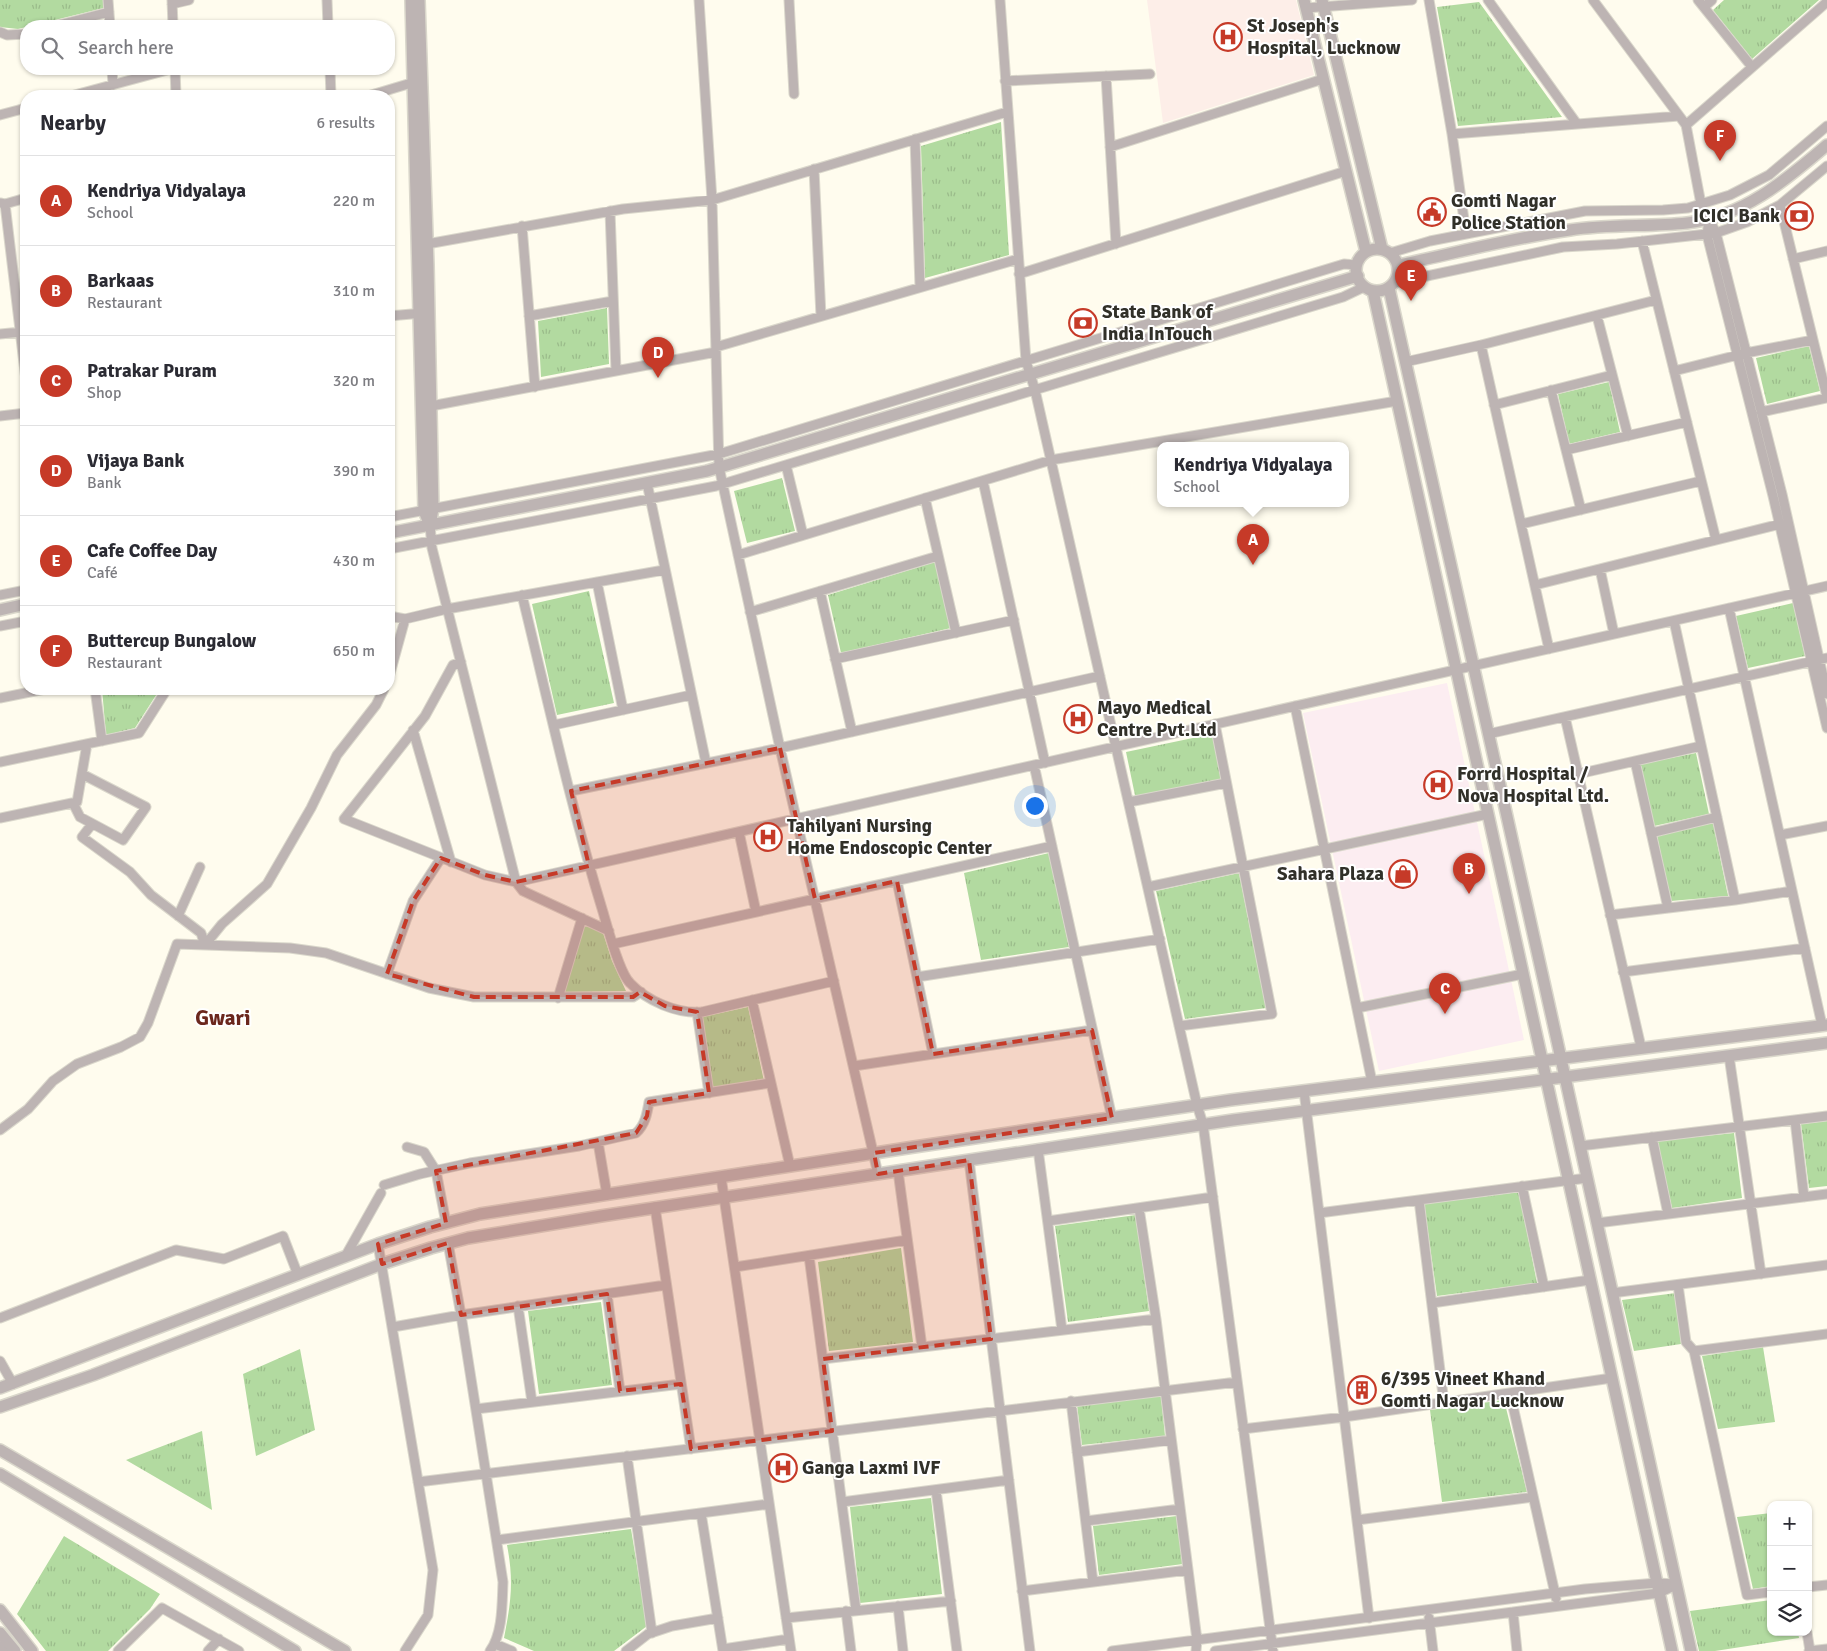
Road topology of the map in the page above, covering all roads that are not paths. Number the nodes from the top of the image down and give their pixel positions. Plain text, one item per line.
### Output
1 (108, 0) edge
2 (189, 0) edge
3 (327, 0) edge
4 (411, 0) edge
5 (419, 0) edge
6 (699, 0) edge
7 (789, 0) edge
8 (1000, 0) edge
9 (1405, 0) edge
10 (1412, 0) edge
11 (1429, 0) edge
12 (1488, 0) edge
13 (1593, 0) edge
14 (1712, 0) edge
15 (172, 2) edge
16 (1827, 2) edge
17 (1322, 3) edge
18 (1305, 4) edge
19 (1701, 4) edge
20 (109, 12) junction
21 (78, 20) edge
22 (110, 20) edge
23 (173, 20) edge
24 (328, 20) edge
25 (0, 32) edge
26 (20, 34) edge
27 (1752, 67) junction
28 (1150, 74) dead end
29 (112, 75) edge
30 (150, 75) edge
31 (174, 75) edge
32 (330, 75) edge
33 (1106, 76) junction
34 (1323, 79) junction
35 (418, 81) junction
36 (1005, 81) junction
37 (113, 85) junction
38 (94, 90) edge
39 (175, 90) edge
40 (331, 90) edge
41 (388, 90) edge
42 (794, 94) dead end
43 (20, 110) edge
44 (1008, 112) junction
45 (0, 115) edge
46 (1680, 116) junction
47 (1577, 124) junction
48 (1686, 124) junction
49 (1827, 126) edge
50 (1452, 134) junction
51 (915, 139) junction
52 (1827, 145) edge
53 (1110, 148) junction
54 (1827, 166) edge
55 (814, 169) junction
56 (1346, 171) junction
57 (20, 199) edge
58 (712, 200) junction
59 (1714, 200) junction
60 (2, 203) edge
61 (1701, 204) junction
62 (1780, 205) junction
63 (610, 211) junction
64 (1714, 218) junction
65 (522, 226) junction
66 (1716, 233) junction
67 (1466, 234) junction
68 (1707, 235) junction
69 (1642, 242) junction
70 (427, 244) junction
71 (1116, 244) junction
72 (1386, 251) junction
73 (1827, 251) edge
74 (1366, 252) junction
75 (1793, 258) junction
76 (1018, 259) junction
77 (1399, 265) junction
78 (1357, 271) junction
79 (1019, 274) junction
80 (1391, 285) junction
81 (920, 287) junction
82 (1369, 289) junction
83 (1656, 300) junction
84 (613, 301) junction
85 (424, 313) junction
86 (395, 315) edge
87 (529, 316) junction
88 (821, 316) junction
89 (1597, 316) junction
90 (20, 332) joint
91 (0, 334) edge
92 (1813, 340) junction
93 (1481, 345) junction
94 (716, 349) junction
95 (1742, 354) junction
96 (1026, 361) junction
97 (1405, 362) junction
98 (616, 371) junction
99 (1674, 371) junction
100 (1030, 375) junction
101 (1612, 375) junction
102 (535, 386) junction
103 (1035, 390) junction
104 (1551, 390) junction
105 (1827, 398) edge
106 (1397, 401) junction
107 (1494, 405) junction
108 (431, 406) junction
109 (1761, 412) junction
110 (20, 414) edge
111 (0, 416) edge
112 (1687, 422) junction
113 (1628, 436) junction
114 (1566, 450) junction
115 (719, 454) junction
116 (1051, 460) junction
117 (786, 465) junction
118 (720, 467) junction
119 (983, 481) junction
120 (1701, 481) junction
121 (647, 483) junction
122 (722, 484) junction
123 (650, 498) junction
124 (925, 498) junction
125 (428, 510) junction
126 (1581, 510) junction
127 (395, 517) edge
128 (1521, 524) junction
129 (1780, 524) junction
130 (430, 525) junction
131 (395, 532) edge
132 (803, 535) junction
133 (431, 540) junction
134 (1716, 540) junction
135 (395, 548) edge
136 (738, 555) junction
137 (938, 556) junction
138 (1600, 568) junction
139 (664, 570) junction
140 (596, 582) junction
141 (1535, 585) junction
142 (1827, 586) edge
143 (20, 591) edge
144 (820, 591) junction
145 (1800, 592) junction
146 (0, 595) edge
147 (522, 595) junction
148 (20, 605) edge
149 (1729, 608) junction
150 (447, 609) junction
151 (0, 610) edge
152 (750, 612) junction
153 (395, 617) edge
154 (405, 619) junction
155 (1014, 620) junction
156 (1674, 621) junction
157 (20, 622) edge
158 (0, 626) edge
159 (956, 633) junction
160 (1614, 634) junction
161 (1549, 649) junction
162 (395, 655) edge
163 (836, 659) junction
164 (1820, 660) edge
165 (461, 662) junction
166 (1473, 666) junction
167 (1456, 670) junction
168 (1100, 676) junction
169 (1744, 676) junction
170 (1689, 689) junction
171 (1029, 692) junction
172 (20, 694) edge
173 (1827, 694) edge
174 (96, 695) edge
175 (163, 695) edge
176 (381, 695) edge
177 (691, 695) junction
178 (0, 698) edge
179 (1295, 706) junction
180 (623, 710) junction
181 (1565, 717) junction
182 (1215, 724) junction
183 (554, 725) junction
184 (1827, 728) edge
185 (414, 730) junction
186 (852, 732) junction
187 (1488, 734) junction
188 (102, 741) junction
189 (87, 744) junction
190 (1116, 746) junction
191 (1701, 746) junction
192 (780, 748) junction
193 (1635, 761) junction
194 (0, 762) edge
195 (706, 763) junction
196 (1045, 763) junction
197 (1034, 765) junction
198 (82, 774) junction
199 (1578, 774) junction
200 (1226, 783) junction
201 (570, 791) junction
202 (1129, 802) junction
203 (73, 803) junction
204 (1488, 814) junction
205 (1717, 817) junction
206 (0, 818) edge
207 (796, 819) junction
208 (92, 824) junction
209 (1827, 826) edge
210 (739, 832) junction
211 (1651, 833) junction
212 (1780, 836) junction
213 (1052, 846) junction
214 (1324, 850) junction
215 (440, 858) junction
216 (451, 862) junction
217 (589, 866) junction
218 (200, 867) dead end
219 (1244, 867) junction
220 (897, 881) junction
221 (516, 882) junction
222 (1148, 887) junction
223 (1792, 891) junction
224 (815, 899) junction
225 (1735, 900) junction
226 (1668, 908) junction
227 (756, 912) junction
228 (1610, 915) junction
229 (178, 916) junction
230 (582, 918) junction
231 (609, 931) junction
232 (1160, 939) junction
233 (613, 944) junction
234 (205, 945) junction
235 (1805, 948) junction
236 (1075, 952) junction
237 (1623, 972) junction
238 (387, 974) junction
239 (1523, 974) junction
240 (917, 977) junction
241 (834, 982) junction
242 (641, 992) junction
243 (558, 998) junction
244 (752, 1000) junction
245 (1356, 1008) junction
246 (696, 1012) junction
247 (1825, 1025) edge
248 (1179, 1026) junction
249 (1092, 1030) junction
250 (1827, 1044) edge
251 (1640, 1047) junction
252 (933, 1054) junction
253 (1729, 1056) junction
254 (1561, 1058) junction
255 (1542, 1060) junction
256 (854, 1066) junction
257 (1565, 1077) junction
258 (1546, 1080) junction
259 (1372, 1082) junction
260 (770, 1083) junction
261 (1304, 1091) junction
262 (709, 1093) junction
263 (1197, 1105) junction
264 (1306, 1111) junction
265 (1827, 1116) edge
266 (1112, 1118) junction
267 (1795, 1120) junction
268 (1203, 1124) junction
269 (1739, 1126) junction
270 (0, 1130) edge
271 (1652, 1137) junction
272 (598, 1142) junction
273 (1580, 1146) junction
274 (407, 1147) dead end
275 (1038, 1149) junction
276 (874, 1153) junction
277 (969, 1160) junction
278 (790, 1166) junction
279 (436, 1170) junction
280 (898, 1171) junction
281 (878, 1174) junction
282 (721, 1177) junction
283 (1587, 1178) junction
284 (1568, 1180) junction
285 (1522, 1186) junction
286 (1827, 1194) edge
287 (608, 1195) junction
288 (1804, 1196) junction
289 (724, 1197) junction
290 (1212, 1197) junction
291 (1419, 1200) junction
292 (1751, 1203) junction
293 (655, 1207) junction
294 (1139, 1208) junction
295 (1318, 1213) junction
296 (1668, 1214) junction
297 (1048, 1221) junction
298 (446, 1223) junction
299 (1597, 1223) junction
300 (907, 1240) junction
301 (448, 1243) junction
302 (378, 1244) junction
303 (809, 1256) junction
304 (345, 1257) junction
305 (382, 1264) junction
306 (1827, 1265) edge
307 (734, 1266) junction
308 (1761, 1274) junction
309 (298, 1275) junction
310 (1590, 1280) junction
311 (666, 1285) junction
312 (1678, 1285) junction
313 (1544, 1287) junction
314 (1612, 1293) junction
315 (607, 1294) junction
316 (1432, 1303) junction
317 (518, 1306) junction
318 (461, 1314) junction
319 (0, 1318) edge
320 (1156, 1319) junction
321 (393, 1327) junction
322 (1062, 1330) junction
323 (1827, 1334) edge
324 (991, 1339) junction
325 (922, 1347) junction
326 (1694, 1350) junction
327 (823, 1359) junction
328 (0, 1361) edge
329 (1612, 1378) junction
330 (1237, 1382) junction
331 (13, 1384) junction
332 (681, 1384) junction
333 (0, 1388) edge
334 (1165, 1390) junction
335 (620, 1391) junction
336 (1510, 1393) junction
337 (532, 1402) junction
338 (1071, 1402) junction
339 (1444, 1402) junction
340 (0, 1407) edge
341 (476, 1409) junction
342 (1000, 1410) junction
343 (1344, 1417) junction
344 (1243, 1429) junction
345 (832, 1431) junction
346 (760, 1440) junction
347 (1171, 1440) junction
348 (690, 1449) junction
349 (0, 1450) edge
350 (1077, 1452) junction
351 (627, 1456) junction
352 (0, 1474) edge
353 (486, 1474) junction
354 (1009, 1480) junction
355 (418, 1482) junction
356 (936, 1490) junction
357 (1533, 1497) junction
358 (842, 1502) junction
359 (769, 1504) junction
360 (1180, 1509) junction
361 (701, 1513) junction
362 (1357, 1520) junction
363 (1086, 1521) junction
364 (637, 1522) junction
365 (497, 1540) junction
366 (1188, 1570) junction
367 (1093, 1582) junction
368 (1676, 1584) junction
369 (1827, 1585) edge
370 (1812, 1587) edge
371 (1658, 1588) junction
372 (1022, 1591) junction
373 (1767, 1592) edge
374 (1555, 1593) junction
375 (951, 1600) junction
376 (898, 1606) junction
377 (1558, 1606) junction
378 (0, 1610) edge
379 (1428, 1610) junction
380 (851, 1611) junction
381 (1513, 1612) junction
382 (718, 1618) junction
383 (786, 1618) junction
384 (1369, 1618) junction
385 (1430, 1623) junction
386 (1270, 1631) junction
387 (0, 1632) edge
388 (652, 1633) junction
389 (1808, 1636) edge
390 (219, 1639) junction
391 (789, 1639) junction
392 (1197, 1640) junction
393 (0, 1646) edge
394 (1272, 1647) edge
395 (492, 1648) edge
396 (1827, 1649) edge
397 (723, 1650) edge
398 (4, 1651) edge
399 (15, 1651) edge
400 (32, 1651) edge
401 (118, 1651) edge
402 (208, 1651) edge
403 (239, 1651) edge
404 (295, 1651) edge
405 (345, 1651) edge
406 (405, 1651) edge
407 (512, 1651) edge
408 (626, 1651) edge
409 (791, 1651) edge
410 (851, 1651) edge
411 (902, 1651) edge
412 (957, 1651) edge
413 (1030, 1651) edge
414 (1112, 1651) edge
415 (1196, 1651) edge
416 (1215, 1651) edge
417 (1433, 1651) edge
418 (1517, 1651) edge
419 (1672, 1651) edge
420 (1691, 1651) edge
421 (1810, 1651) edge

1 - 20 street
2 - 15 street
3 - 24 street
4 - 35 street
5 - 35 street
6 - 58 street
7 - 42 street
8 - 36 street
9 - 10 street
9 - 17 street
11 - 50 street
12 - 47 street
13 - 46 street
14 - 19 street
15 - 23 street
16 - 27 street
17 - 18 street
17 - 72 street
18 - 34 street
19 - 27 street
20 - 21 street
20 - 22 street
25 - 26 street
27 - 48 street
28 - 33 street
29 - 37 street
30 - 37 street
31 - 39 street
32 - 40 street
33 - 36 street
33 - 53 street
34 - 53 street
34 - 56 street
35 - 41 street
35 - 70 street
35 - 85 street
36 - 44 street
37 - 38 street
43 - 45 street
44 - 51 street
44 - 76 street
46 - 47 street
46 - 48 street
47 - 50 street
48 - 61 street
49 - 59 street
50 - 67 street
51 - 55 street
51 - 81 street
52 - 64 street
53 - 71 street
54 - 62 street
55 - 58 street
55 - 88 street
56 - 71 street
56 - 74 street
57 - 60 street
58 - 63 street
58 - 94 street
59 - 61 street
59 - 64 street
60 - 90 street
61 - 67 street
62 - 66 street
62 - 75 street
63 - 65 street
63 - 84 street
64 - 66 street
64 - 68 street
64 - 77 street
65 - 70 street
65 - 87 street
66 - 68 street
66 - 95 street
67 - 72 street
68 - 69 street
68 - 95 street
69 - 80 street
69 - 83 street
70 - 85 street
71 - 79 street
72 - 74 street
72 - 77 street
73 - 75 street
74 - 78 street
75 - 92 street
76 - 79 street
76 - 81 street
77 - 80 street
78 - 82 street
78 - 96 street
78 - 100 street
79 - 96 street
80 - 82 street
80 - 97 street
81 - 88 street
82 - 103 street
82 - 106 street
83 - 89 street
83 - 99 street
84 - 87 street
84 - 98 street
85 - 86 street
85 - 108 street
85 - 125 street
87 - 102 street
88 - 94 street
89 - 93 street
89 - 101 street
90 - 91 street
92 - 95 street
92 - 105 street
93 - 97 street
93 - 107 street
94 - 98 street
94 - 115 street
95 - 99 street
95 - 109 street
95 - 129 street
96 - 100 street
96 - 115 street
97 - 166 street
98 - 102 street
99 - 112 street
100 - 103 street
100 - 118 street
101 - 104 street
101 - 113 street
102 - 108 street
103 - 116 street
103 - 117 street
104 - 107 street
104 - 114 street
105 - 109 street
106 - 116 street
106 - 167 street
107 - 128 street
108 - 125 street
109 - 145 street
110 - 111 street
112 - 113 street
112 - 120 street
113 - 114 street
114 - 126 street
115 - 118 street
115 - 125 street
116 - 119 street
116 - 168 street
117 - 122 street
117 - 132 street
118 - 121 street
118 - 122 street
119 - 124 street
119 - 155 street
120 - 126 street
120 - 134 street
121 - 123 street
121 - 130 street
122 - 123 street
122 - 136 street
123 - 133 street
123 - 139 street
124 - 132 street
124 - 137 street
125 - 127 street
125 - 130 street
126 - 128 street
128 - 141 street
129 - 134 street
129 - 145 street
130 - 131 street
130 - 133 street
132 - 136 street
133 - 135 street
133 - 150 street
134 - 138 street
136 - 152 street
137 - 144 street
137 - 159 street
138 - 141 street
138 - 160 street
139 - 140 street
139 - 177 street
140 - 147 street
140 - 180 street
141 - 161 street
142 - 145 street
143 - 146 street
144 - 152 street
144 - 163 street
145 - 149 street
145 - 164 street
147 - 150 street
147 - 183 street
148 - 151 street
149 - 156 street
149 - 169 street
150 - 154 street
150 - 165 street
152 - 192 street
153 - 154 street
154 - 162 street
155 - 159 street
155 - 171 street
156 - 160 street
156 - 170 street
157 - 158 street
159 - 163 street
160 - 161 street
161 - 166 street
163 - 186 street
164 - 169 street
164 - 173 street
164 - 184 street
165 - 185 street
165 - 221 street
166 - 167 street
166 - 187 street
167 - 179 street
167 - 204 street
168 - 171 street
168 - 190 street
169 - 170 street
169 - 212 street
170 - 181 street
170 - 191 street
171 - 186 street
171 - 196 street
172 - 178 street
174 - 188 street
175 - 188 street
176 - 234 street
177 - 180 street
177 - 195 street
179 - 182 street
179 - 214 street
180 - 183 street
181 - 187 street
181 - 199 street
182 - 190 street
182 - 200 street
183 - 201 street
185 - 215 street
185 - 216 street
186 - 192 street
187 - 254 street
188 - 189 street
189 - 194 street
189 - 198 street
190 - 196 street
190 - 202 street
191 - 193 street
191 - 205 street
192 - 195 street
192 - 207 street
193 - 199 street
193 - 211 street
195 - 201 street
196 - 197 street
197 - 207 street
197 - 213 street
198 - 203 street
198 - 208 street
199 - 228 street
200 - 202 street
200 - 219 street
201 - 217 street
202 - 222 street
203 - 206 street
203 - 208 street
204 - 214 street
204 - 239 street
205 - 211 street
205 - 225 street
207 - 210 street
207 - 224 street
208 - 229 street
209 - 212 street
210 - 217 street
210 - 227 street
211 - 226 street
212 - 223 street
213 - 220 street
213 - 236 street
214 - 219 street
214 - 245 street
215 - 216 street
215 - 238 street
216 - 221 street
217 - 221 street
217 - 231 street
218 - 229 street
219 - 222 street
219 - 248 street
220 - 224 street
220 - 240 street
221 - 230 street
222 - 232 street
223 - 225 street
223 - 235 street
224 - 227 street
224 - 241 street
225 - 226 street
226 - 228 street
227 - 233 street
228 - 237 street
229 - 234 street
230 - 231 street
230 - 243 street
231 - 233 street
232 - 236 street
232 - 248 street
233 - 242 street
234 - 238 street
234 - 270 street
235 - 237 street
235 - 247 street
236 - 240 street
236 - 249 street
237 - 251 street
238 - 243 street
239 - 245 street
239 - 255 street
240 - 252 street
241 - 244 street
241 - 256 street
242 - 243 street
242 - 246 street
244 - 246 street
244 - 260 street
245 - 259 street
246 - 262 street
247 - 251 street
248 - 263 street
249 - 252 street
249 - 266 street
250 - 253 street
251 - 254 street
252 - 256 street
253 - 257 street
253 - 269 street
254 - 255 street
254 - 257 street
255 - 258 street
255 - 259 street
256 - 276 street
257 - 258 street
257 - 273 street
258 - 264 street
258 - 284 street
259 - 261 street
260 - 262 street
260 - 278 street
261 - 263 street
261 - 264 street
262 - 272 street
263 - 266 street
263 - 268 street
264 - 268 street
264 - 295 street
265 - 267 street
266 - 276 street
267 - 269 street
267 - 288 street
268 - 275 street
268 - 290 street
269 - 271 street
269 - 292 street
271 - 273 street
271 - 296 street
272 - 279 street
272 - 287 street
273 - 283 street
274 - 279 street
275 - 277 street
275 - 297 street
276 - 278 street
276 - 281 street
277 - 280 street
277 - 324 street
278 - 282 street
279 - 298 street
279 - 304 street
280 - 281 street
280 - 300 street
281 - 289 street
282 - 287 street
282 - 289 street
283 - 284 street
283 - 299 street
284 - 285 street
284 - 310 street
285 - 291 street
285 - 313 street
286 - 288 street
287 - 298 street
288 - 292 street
289 - 293 street
289 - 307 street
290 - 294 street
290 - 330 street
291 - 295 street
291 - 316 street
292 - 296 street
292 - 308 street
293 - 301 street
293 - 311 street
294 - 297 street
294 - 320 street
295 - 343 street
296 - 299 street
297 - 322 street
298 - 302 street
299 - 314 street
300 - 303 street
300 - 325 street
301 - 305 street
301 - 318 street
302 - 304 street
302 - 305 street
303 - 307 street
303 - 327 street
304 - 309 street
305 - 321 street
305 - 340 street
306 - 308 street
307 - 346 street
308 - 312 street
309 - 319 street
309 - 331 street
310 - 313 street
310 - 329 street
311 - 315 street
311 - 332 street
312 - 314 street
312 - 326 street
313 - 316 street
314 - 368 street
315 - 317 street
315 - 335 street
316 - 339 street
317 - 318 street
317 - 337 street
318 - 321 street
318 - 341 street
320 - 322 street
320 - 334 street
321 - 355 street
322 - 324 street
323 - 326 street
324 - 325 street
324 - 342 street
325 - 327 street
326 - 373 street
327 - 345 street
328 - 331 street
329 - 336 street
329 - 371 street
330 - 334 street
330 - 344 street
331 - 333 street
332 - 335 street
332 - 348 street
334 - 338 street
334 - 347 street
335 - 337 street
336 - 339 street
336 - 357 street
337 - 341 street
338 - 342 street
338 - 350 street
339 - 343 street
341 - 353 street
342 - 345 street
342 - 354 street
343 - 344 street
343 - 362 street
344 - 386 street
345 - 346 street
345 - 358 street
346 - 348 street
346 - 359 street
347 - 350 street
347 - 360 street
348 - 351 street
349 - 405 street
350 - 363 street
351 - 353 street
351 - 364 street
352 - 404 street
353 - 355 street
353 - 365 street
354 - 356 street
354 - 372 street
355 - 406 street
356 - 358 street
356 - 375 street
357 - 362 street
357 - 374 street
358 - 380 street
359 - 361 street
359 - 383 street
360 - 363 street
360 - 366 street
361 - 364 street
361 - 382 street
362 - 384 street
363 - 367 street
364 - 365 street
364 - 388 street
365 - 395 street
366 - 367 street
366 - 392 street
367 - 372 street
368 - 371 street
368 - 420 street
369 - 370 street
371 - 374 street
371 - 377 street
371 - 419 street
372 - 413 street
374 - 377 street
374 - 379 street
375 - 376 street
375 - 412 street
376 - 380 street
376 - 411 street
377 - 381 street
378 - 400 street
379 - 384 street
379 - 385 street
380 - 383 street
380 - 410 street
381 - 385 street
381 - 418 street
382 - 388 street
382 - 397 street
383 - 391 street
384 - 386 street
385 - 394 street
385 - 417 street
386 - 392 street
386 - 394 street
387 - 399 street
388 - 408 street
389 - 421 street
390 - 401 street
390 - 402 street
390 - 403 street
391 - 397 street
391 - 409 street
392 - 414 street
392 - 415 street
393 - 398 street
394 - 416 street
395 - 407 street
396 - 421 street

